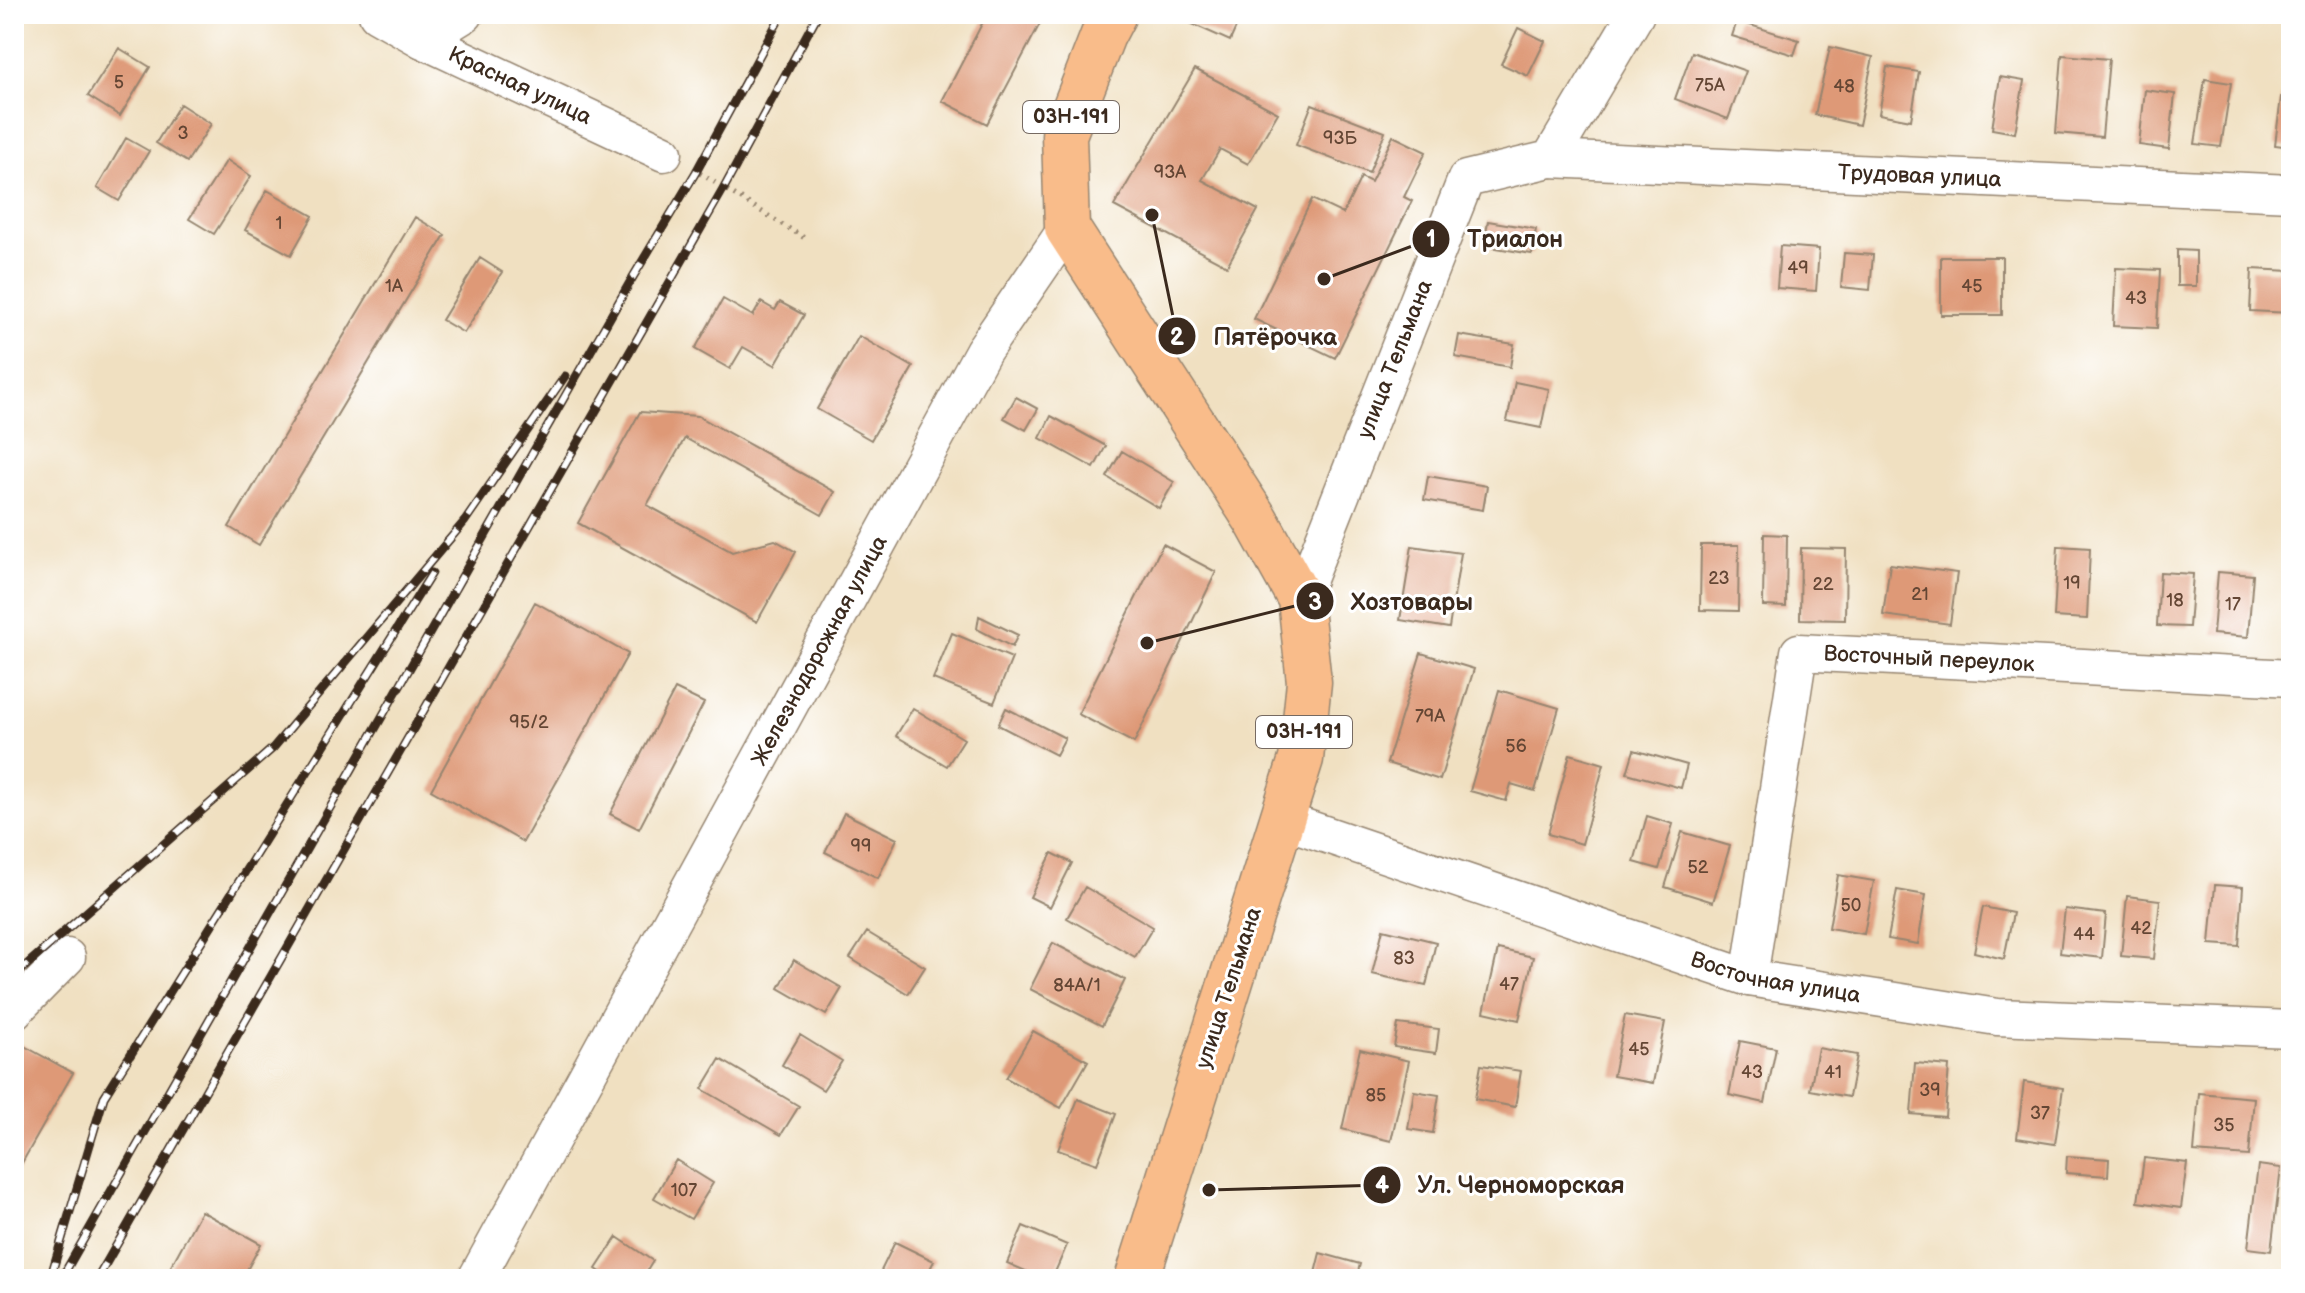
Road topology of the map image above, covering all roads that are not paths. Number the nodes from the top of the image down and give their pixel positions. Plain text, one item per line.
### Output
1 (377, 14) edge
2 (465, 14) edge
3 (1114, 14) edge
4 (1636, 14) edge
5 (423, 40) junction
6 (664, 153) road end
7 (1550, 159) junction
8 (2291, 193) edge
9 (1067, 228) junction
10 (1300, 599) junction
11 (2291, 678) edge
12 (1283, 820) junction
13 (67, 957) dead end
14 (1749, 978) junction
15 (14, 1011) edge
16 (2291, 1029) edge
17 (476, 1279) edge
18 (1137, 1279) edge

1 - 5 street, Красная улица
2 - 5 street
3 - 9 main road, 03Н-191
4 - 7 street
5 - 6 street, Красная улица
7 - 8 street, Трудовая улица
7 - 10 street, улица Тельмана
9 - 10 main road, улица Тельмана / 03Н-191
9 - 17 street, Железнодорожная улица
10 - 12 main road, улица Тельмана / 03Н-191
11 - 14 street, Восточный переулок
12 - 14 street, Восточная улица
12 - 18 main road, улица Тельмана / 03Н-191
13 - 15 street
14 - 16 street, Восточная улица

